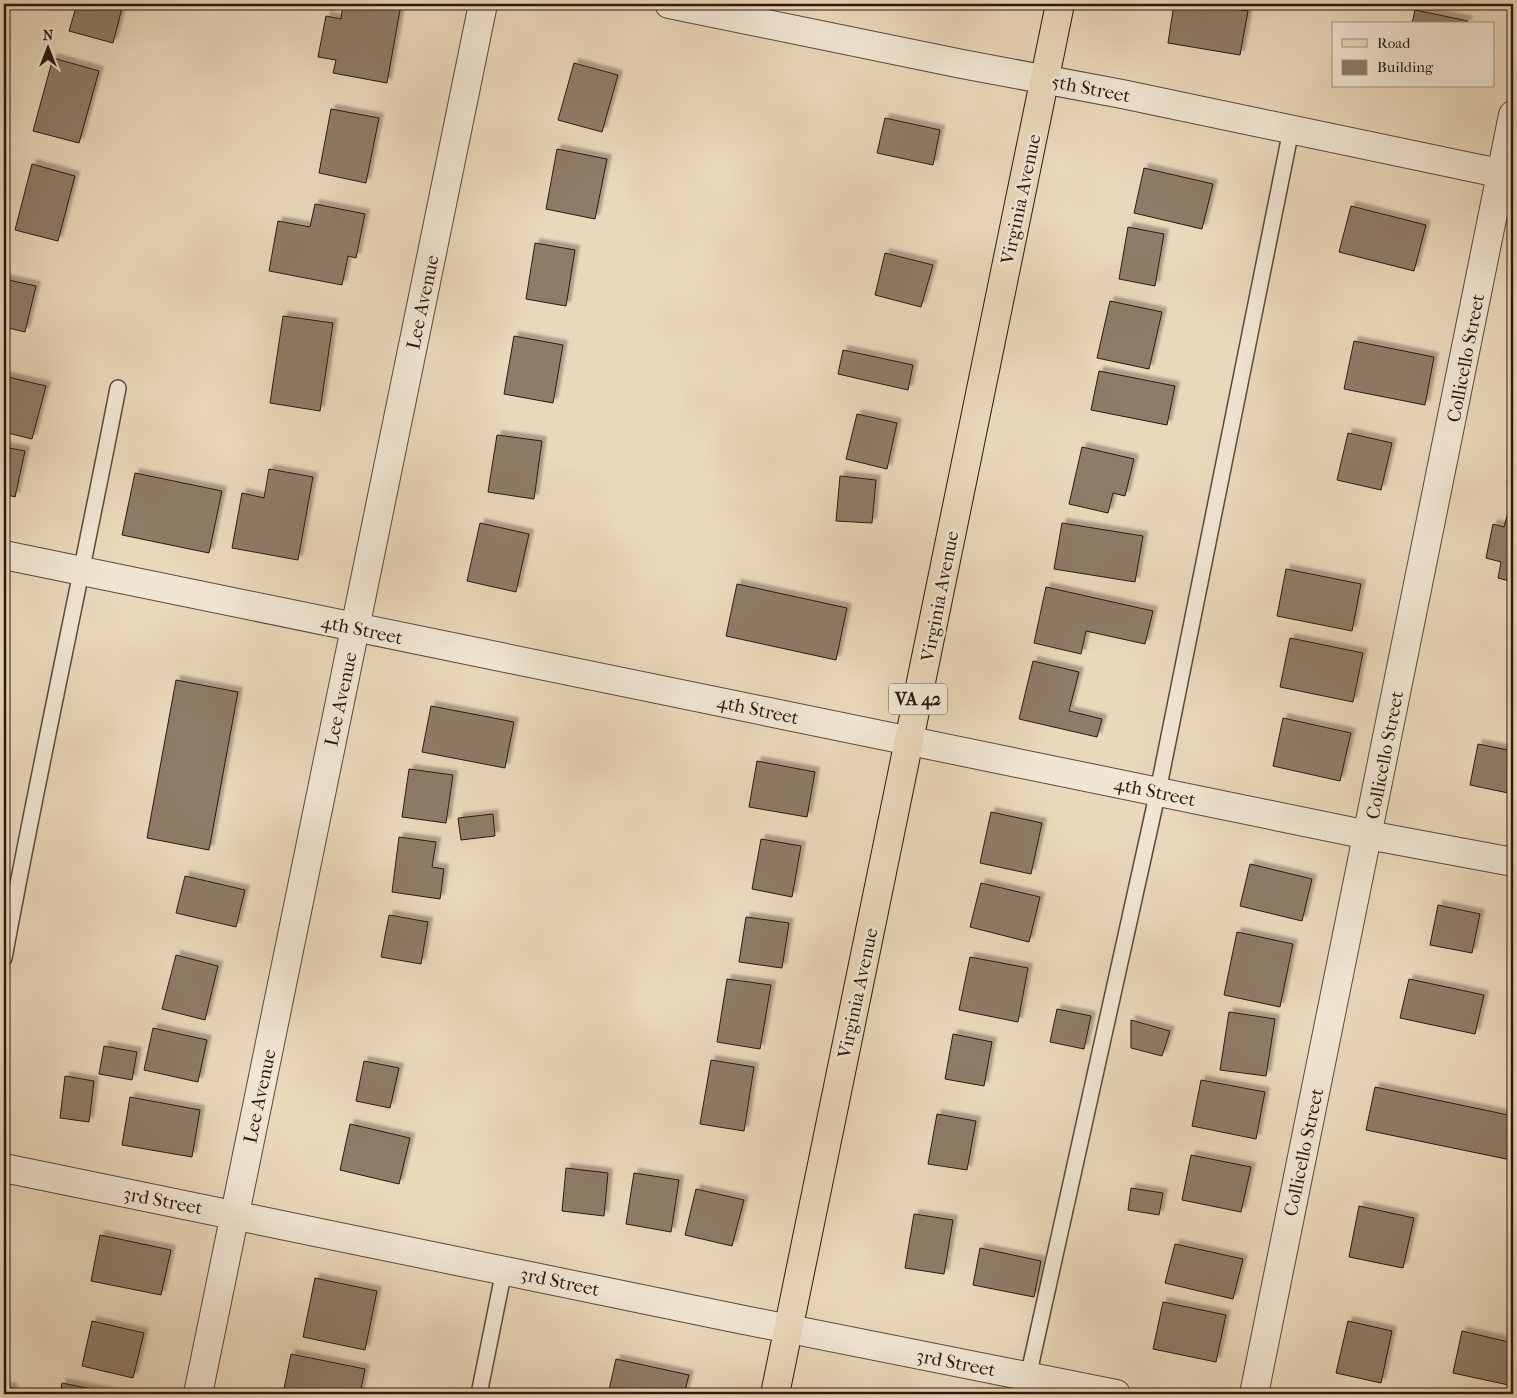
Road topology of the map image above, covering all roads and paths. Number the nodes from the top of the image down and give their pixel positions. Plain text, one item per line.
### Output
1 (483, 4) edge
2 (669, 4) edge
3 (1060, 4) edge
4 (1045, 79) junction
5 (1513, 115) edge
6 (1291, 130) junction
7 (1508, 175) edge
8 (118, 388) dead end
9 (4, 555) edge
10 (82, 571) junction
11 (355, 627) junction
12 (909, 740) junction
13 (1158, 792) junction
14 (1368, 835) junction
15 (1513, 862) edge
16 (4, 958) edge
17 (4, 1168) edge
18 (235, 1215) junction
19 (504, 1270) junction
20 (788, 1328) junction
21 (1028, 1377) junction
22 (198, 1394) edge
23 (479, 1394) edge
24 (775, 1394) edge
25 (1116, 1394) edge
26 (1254, 1394) edge

1 - 11 street, Lee Avenue
2 - 4 street, 5th Street
3 - 4 main road, Virginia Avenue / VA 42
4 - 6 street, 5th Street
4 - 12 main road, Virginia Avenue / VA 42
5 - 7 street, Collicello Street
6 - 7 street, 5th Street
6 - 13 lane
7 - 14 street, Collicello Street
8 - 10 lane
9 - 10 street, 4th Street
10 - 11 street, 4th Street
10 - 16 lane
11 - 12 street, 4th Street
11 - 18 street, Lee Avenue
12 - 13 street, 4th Street
12 - 20 main road, Virginia Avenue / VA 42
13 - 14 street, 4th Street
13 - 21 lane
14 - 15 street, 4th Street
14 - 26 street, Collicello Street
17 - 18 street, 3rd Street
18 - 19 street, 3rd Street
18 - 22 street, Lee Avenue
19 - 20 street, 3rd Street
19 - 23 lane
20 - 21 street, 3rd Street
20 - 24 main road, Virginia Avenue / VA 42
21 - 25 street, 3rd Street

